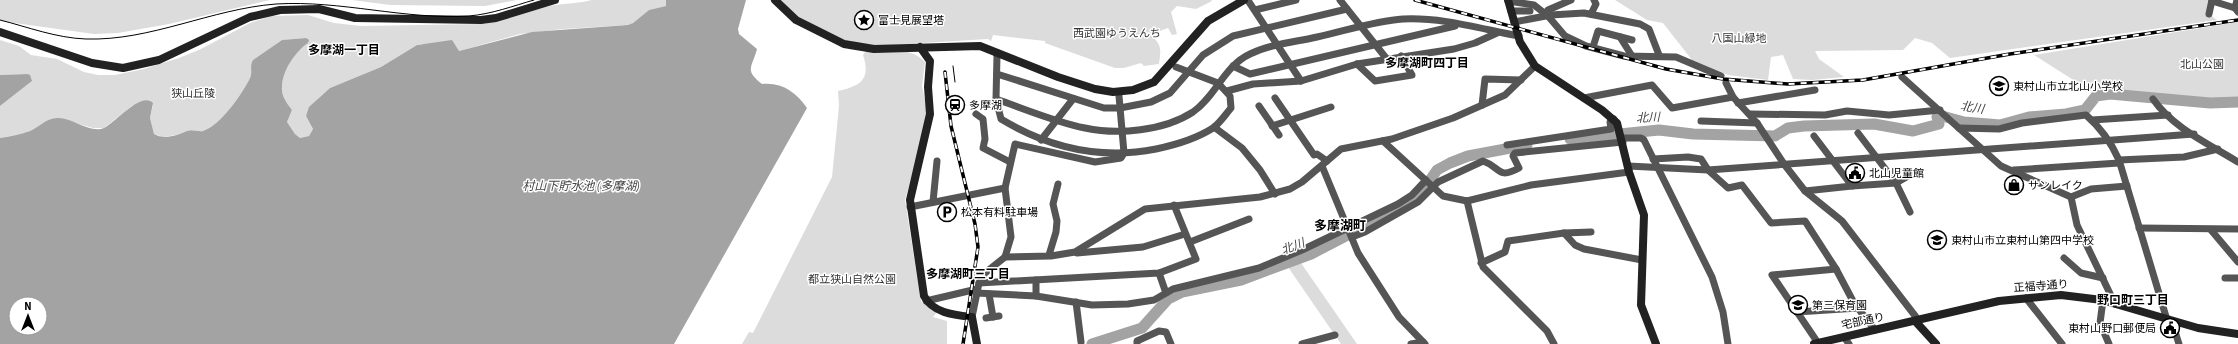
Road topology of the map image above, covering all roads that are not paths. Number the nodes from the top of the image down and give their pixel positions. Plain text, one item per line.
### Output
1 (555, 0) edge
2 (775, 0) edge
3 (1296, 0) edge
4 (1340, 0) edge
5 (1571, 0) edge
6 (1594, 0) edge
7 (2212, 0) edge
8 (2237, 0) edge
9 (1247, 1) edge
10 (1508, 1) edge
11 (1347, 9) junction
12 (1255, 10) junction
13 (2237, 10) edge
14 (1511, 11) junction
15 (1530, 11) dead end
16 (1549, 12) junction
17 (1591, 14) junction
18 (2209, 14) dead end
19 (1514, 22) junction
20 (1458, 26) junction
21 (1266, 27) junction
22 (1362, 27) junction
23 (0, 32) edge
24 (1497, 33) junction
25 (1518, 36) junction
26 (1620, 37) junction
27 (1632, 40) dead end
28 (1278, 46) junction
29 (1376, 46) junction
30 (920, 47) junction
31 (1593, 47) junction
32 (998, 55) dead end
33 (1401, 56) junction
34 (1632, 56) junction
35 (1659, 56) junction
36 (1386, 58) junction
37 (1357, 64) junction
38 (1233, 66) junction
39 (1292, 66) junction
40 (1535, 66) junction
41 (1176, 67) dead end
42 (1189, 71) junction
43 (997, 74) junction
44 (1721, 76) dead end
45 (1902, 77) dead end
46 (1301, 80) junction
47 (1521, 80) junction
48 (1218, 83) junction
49 (1726, 83) dead end
50 (1815, 90) dead end
51 (1227, 91) junction
52 (1119, 96) dead end
53 (1733, 97) junction
54 (1275, 98) dead end
55 (1584, 98) junction
56 (996, 99) junction
57 (1073, 99) junction
58 (2153, 99) dead end
59 (1738, 103) junction
60 (1482, 105) junction
61 (1259, 106) dead end
62 (1330, 107) dead end
63 (1120, 108) junction
64 (1942, 112) junction
65 (976, 114) dead end
66 (1750, 114) junction
67 (2168, 115) junction
68 (1056, 119) junction
69 (1614, 119) junction
70 (1289, 120) junction
71 (2092, 120) junction
72 (1701, 121) dead end
73 (1757, 123) junction
74 (1272, 126) junction
75 (1958, 126) junction
76 (1214, 127) junction
77 (1122, 131) junction
78 (1858, 133) dead end
79 (2194, 134) junction
80 (1279, 135) dead end
81 (1814, 136) dead end
82 (1622, 137) junction
83 (1041, 140) junction
84 (2110, 140) junction
85 (1383, 141) junction
86 (1506, 145) dead end
87 (1982, 149) junction
88 (2218, 149) junction
89 (1124, 153) junction
90 (1877, 157) junction
91 (1653, 159) junction
92 (1833, 160) junction
93 (937, 161) dead end
94 (2119, 161) junction
95 (1010, 162) junction
96 (2238, 162) edge
97 (1325, 163) junction
98 (1784, 164) junction
99 (1657, 167) junction
100 (1628, 169) junction
101 (1708, 170) junction
102 (2011, 170) junction
103 (1910, 175) dead end
104 (1429, 183) junction
105 (1896, 183) junction
106 (1058, 184) dead end
107 (1852, 186) junction
108 (2126, 186) junction
109 (1005, 188) junction
110 (1805, 191) junction
111 (1275, 194) junction
112 (2071, 197) junction
113 (1467, 201) junction
114 (933, 202) junction
115 (1174, 205) junction
116 (910, 206) junction
117 (1910, 212) dead end
118 (1249, 219) dead end
119 (2139, 228) junction
120 (2238, 229) edge
121 (2211, 230) junction
122 (1349, 232) junction
123 (1592, 232) dead end
124 (1564, 233) junction
125 (1185, 234) junction
126 (1190, 242) junction
127 (1073, 253) junction
128 (1049, 254) junction
129 (1004, 257) junction
130 (2064, 258) dead end
131 (1642, 260) junction
132 (2238, 262) edge
133 (1481, 263) junction
134 (1836, 269) junction
135 (1159, 273) junction
136 (2103, 278) junction
137 (2225, 278) dead end
138 (2238, 278) edge
139 (1036, 280) junction
140 (977, 288) junction
141 (1166, 293) junction
142 (989, 294) junction
143 (1036, 296) junction
144 (2026, 298) junction
145 (2103, 300) junction
146 (926, 301) junction
147 (1076, 302) junction
148 (2115, 304) junction
149 (1858, 308) junction
150 (1797, 312) junction
151 (972, 317) junction
152 (993, 317) dead end
153 (2170, 321) junction
154 (1916, 322) junction
155 (1876, 330) junction
156 (2238, 334) edge
157 (1335, 335) dead end
158 (1846, 340) edge
159 (1081, 342) dead end
160 (1424, 343) edge
161 (977, 344) edge
162 (1137, 344) edge
163 (1171, 344) edge
164 (1302, 344) edge
165 (1411, 344) edge
166 (1554, 344) edge
167 (1656, 344) edge
168 (1728, 344) edge
169 (1816, 344) edge
170 (1936, 344) edge
171 (2062, 344) edge
172 (2109, 344) edge
173 (2179, 344) edge

1 - 23 street
2 - 30 street
3 - 12 street
4 - 11 street
5 - 16 street
6 - 17 street
7 - 13 street
7 - 18 street
8 - 13 street
9 - 12 street
9 - 30 street
10 - 14 street
10 - 16 street
11 - 21 street
11 - 22 street
12 - 21 street
14 - 15 street
14 - 19 street
16 - 17 street
16 - 19 street
16 - 31 street
17 - 35 street
19 - 25 street
20 - 22 street
20 - 24 street
20 - 29 street
21 - 28 street
21 - 42 street
22 - 28 street
22 - 29 street
24 - 25 street
24 - 33 street
25 - 40 street
26 - 27 street
26 - 31 street
26 - 34 street
28 - 38 street
28 - 39 street
29 - 36 street
29 - 39 street
30 - 116 street
31 - 34 street
32 - 43 street
33 - 36 street
33 - 37 street
34 - 35 street
35 - 44 street
36 - 37 street
37 - 46 street
38 - 39 street
38 - 48 street
39 - 46 street
40 - 47 street
40 - 55 street
41 - 42 street
42 - 48 street
42 - 63 street
43 - 56 street
43 - 57 street
45 - 64 street
46 - 51 street
47 - 60 street
47 - 60 street
48 - 51 street
48 - 77 street
49 - 53 street
50 - 59 street
51 - 76 street
52 - 63 street
53 - 55 street
53 - 59 street
54 - 70 street
55 - 69 street
56 - 68 street
56 - 83 street
57 - 63 street
57 - 68 street
58 - 67 street
59 - 66 street
60 - 85 street
61 - 74 street
62 - 70 street
63 - 77 street
64 - 66 street
64 - 75 street
65 - 95 street
66 - 73 street
67 - 71 street
67 - 79 street
68 - 77 street
68 - 83 street
69 - 82 street
69 - 86 street
70 - 74 street
70 - 97 street
71 - 75 street
71 - 84 street
72 - 73 street
73 - 98 street
74 - 80 street
75 - 87 street
76 - 89 street
76 - 111 street
77 - 89 street
78 - 90 street
79 - 84 street
79 - 88 street
81 - 92 street
82 - 91 street
82 - 100 street
82 - 104 street
83 - 89 street
84 - 87 street
84 - 94 street
85 - 97 street
85 - 104 street
87 - 90 street
87 - 102 street
88 - 94 street
88 - 96 street
89 - 95 street
90 - 92 street
90 - 105 street
91 - 99 street
91 - 101 street
92 - 98 street
92 - 107 street
93 - 114 street
94 - 102 street
94 - 108 street
95 - 109 street
97 - 111 street
97 - 122 street
98 - 101 street
98 - 110 street
99 - 100 street
99 - 101 street
99 - 168 street
100 - 113 street
100 - 131 street
101 - 134 street
102 - 112 street
103 - 105 street
104 - 113 street
104 - 122 street
105 - 107 street
105 - 117 street
106 - 128 street
107 - 110 street
108 - 112 street
108 - 119 street
109 - 114 street
109 - 129 street
110 - 154 street
111 - 115 street
112 - 136 street
113 - 133 street
114 - 116 street
115 - 125 street
115 - 127 street
116 - 146 street
118 - 126 street
119 - 121 street
119 - 153 street
120 - 121 street
121 - 132 street
122 - 141 street
122 - 160 street
123 - 124 street
124 - 131 street
124 - 133 street
125 - 126 street
125 - 127 street
126 - 135 street
127 - 128 street
128 - 129 street
129 - 140 street
130 - 136 street
131 - 167 street
133 - 166 street
134 - 149 street
134 - 150 street
135 - 139 street
135 - 141 street
136 - 148 street
137 - 138 street
139 - 140 street
139 - 143 street
140 - 142 street
140 - 146 street
140 - 151 street
141 - 147 street
142 - 143 street
142 - 152 street
143 - 147 street
144 - 145 street, 正福寺通り
144 - 154 street, 正福寺通り
144 - 171 street
145 - 148 street, 正福寺通り
145 - 172 street
146 - 151 street
147 - 159 street
148 - 153 street, 正福寺通り
149 - 150 street
149 - 155 street
150 - 169 street
151 - 161 street
153 - 156 street, 正福寺通り
153 - 173 street
154 - 155 street, 宅部通り
154 - 170 street
155 - 158 street, 宅部通り
157 - 164 street
158 - 169 street, 宅部通り
160 - 165 street
162 - 163 street

